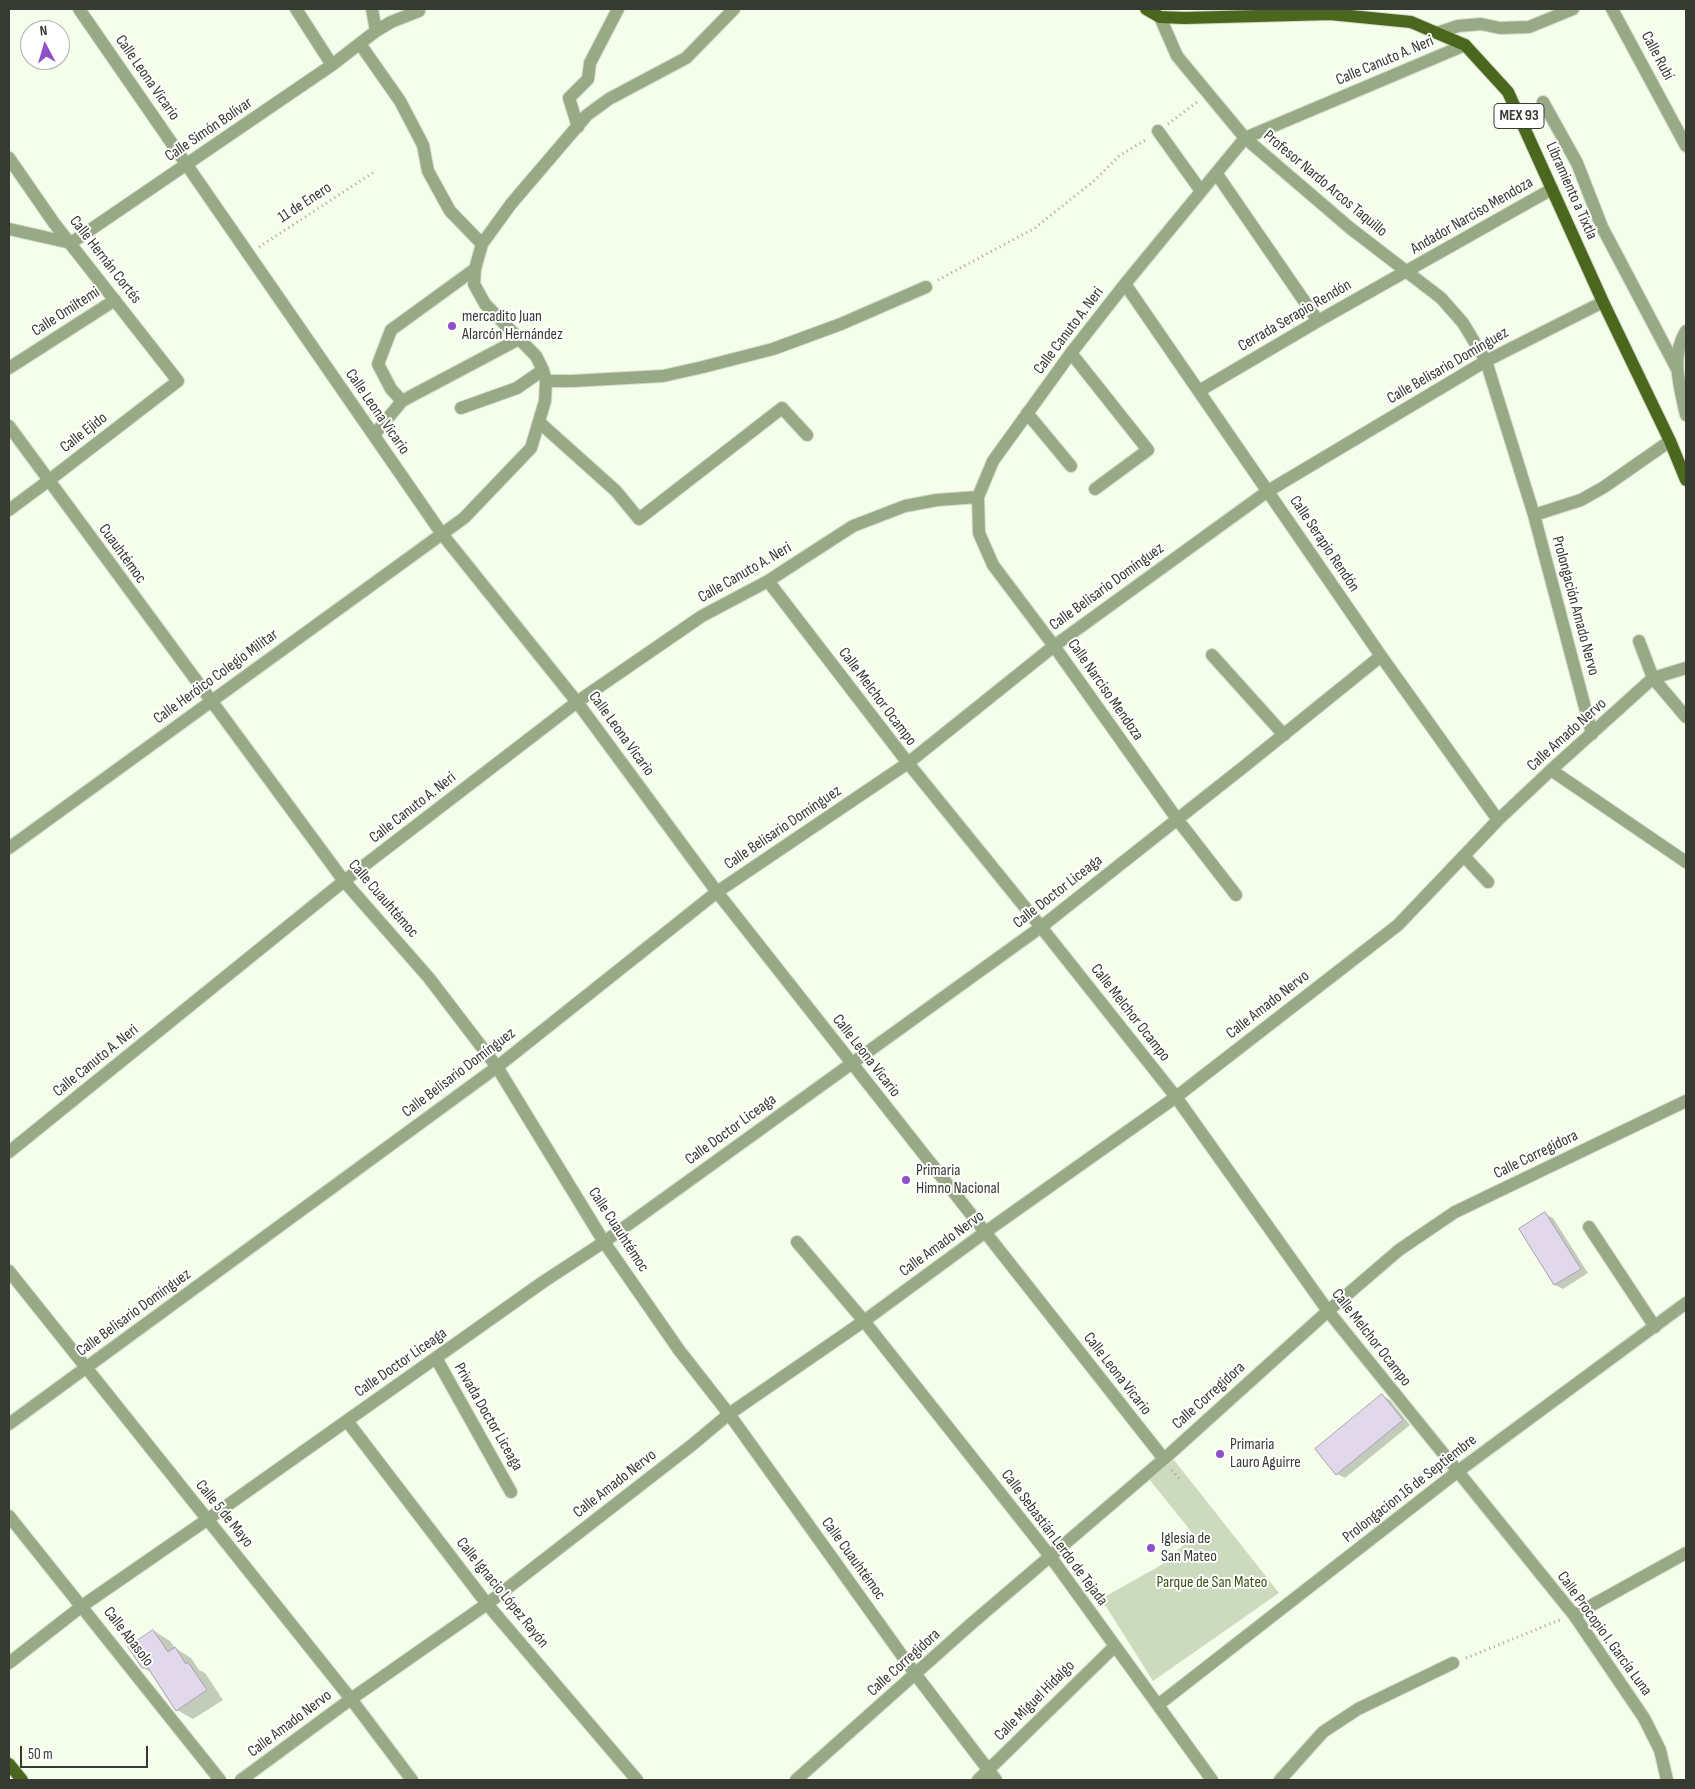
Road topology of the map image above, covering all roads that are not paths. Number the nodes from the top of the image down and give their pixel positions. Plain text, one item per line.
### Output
1 (79, 9) edge
2 (296, 9) edge
3 (372, 9) edge
4 (618, 9) edge
5 (734, 9) edge
6 (1146, 9) edge
7 (1573, 9) edge
8 (1612, 9) edge
9 (419, 11) dead end
10 (1264, 12) edge
11 (1160, 17) junction
12 (376, 31) junction
13 (1438, 33) junction
14 (360, 44) junction
15 (1465, 45) junction
16 (332, 65) junction
17 (1543, 102) dead end
18 (578, 126) junction
19 (1158, 131) road end
20 (1245, 138) junction
21 (1686, 146) edge
22 (9, 158) edge
23 (186, 165) junction
24 (1216, 173) junction
25 (1552, 189) junction
26 (1201, 191) junction
27 (9, 229) edge
28 (71, 243) junction
29 (482, 244) junction
30 (474, 268) junction
31 (1408, 271) junction
32 (1125, 284) junction
33 (926, 287) road end
34 (115, 300) junction
35 (1603, 302) junction
36 (1318, 321) junction
37 (1686, 331) edge
38 (519, 339) junction
39 (1072, 353) junction
40 (1486, 361) junction
41 (9, 368) edge
42 (1677, 369) junction
43 (545, 375) junction
44 (178, 381) joint
45 (1199, 391) junction
46 (402, 401) junction
47 (461, 408) dead end
48 (1028, 413) junction
49 (1686, 415) edge
50 (539, 422) junction
51 (9, 426) edge
52 (374, 435) junction
53 (806, 435) dead end
54 (1670, 441) junction
55 (1071, 466) dead end
56 (1686, 480) edge
57 (48, 481) junction
58 (1095, 489) dead end
59 (1268, 490) junction
60 (978, 497) junction
61 (9, 510) edge
62 (1534, 515) junction
63 (442, 534) junction
64 (768, 581) junction
65 (1639, 641) dead end
66 (1054, 646) junction
67 (1212, 655) dead end
68 (1381, 656) junction
69 (1686, 668) edge
70 (1653, 678) junction
71 (210, 701) junction
72 (577, 702) junction
73 (1686, 717) edge
74 (1592, 734) junction
75 (1284, 735) junction
76 (908, 763) junction
77 (1551, 770) junction
78 (1177, 819) junction
79 (1498, 820) junction
80 (9, 848) edge
81 (1464, 856) junction
82 (1686, 862) edge
83 (344, 881) junction
84 (1488, 882) dead end
85 (717, 892) junction
86 (1236, 895) dead end
87 (1041, 927) junction
88 (852, 1063) junction
89 (497, 1067) junction
90 (1176, 1097) junction
91 (1686, 1101) edge
92 (9, 1152) edge
93 (1589, 1227) dead end
94 (984, 1233) junction
95 (604, 1242) junction
96 (797, 1242) dead end
97 (9, 1271) edge
98 (1686, 1303) edge
99 (1328, 1311) junction
100 (864, 1321) junction
101 (1655, 1327) junction
102 (436, 1358) junction
103 (86, 1368) junction
104 (729, 1414) junction
105 (347, 1422) junction
106 (9, 1424) edge
107 (1164, 1459) junction
108 (1457, 1472) junction
109 (511, 1492) dead end
110 (9, 1516) edge
111 (208, 1519) junction
112 (1686, 1553) edge
113 (1050, 1556) junction
114 (488, 1604) junction
115 (82, 1606) junction
116 (1574, 1615) junction
117 (1115, 1646) junction
118 (9, 1663) edge
119 (1453, 1663) road end
120 (916, 1675) junction
121 (351, 1699) junction
122 (1158, 1705) junction
123 (9, 1764) edge
124 (988, 1770) junction
125 (22, 1780) edge
126 (220, 1780) edge
127 (241, 1780) edge
128 (412, 1780) edge
129 (637, 1780) edge
130 (796, 1780) edge
131 (978, 1780) edge
132 (996, 1780) edge
133 (1212, 1780) edge
134 (1280, 1780) edge
135 (1667, 1780) edge

1 - 23 street, Calle Leona Vicario
2 - 16 street
3 - 12 street
4 - 18 street
5 - 18 street
6 - 11 main road, MEX 93
7 - 13 street
8 - 21 street, Calle Rubí
9 - 12 street, Calle Simón Bolívar
10 - 11 main road, Libramiento a Tixtla / MEX 93
10 - 13 main road, Libramiento a Tixtla / MEX 93
11 - 20 street, Profesor Nardo Arcos Taquillo
12 - 14 street, Calle Simón Bolívar
13 - 15 main road, Libramiento a Tixtla / MEX 93
14 - 16 street, Calle Simón Bolívar
14 - 29 street
15 - 20 street, Calle Canuto A. Neri
15 - 25 main road, Libramiento a Tixtla / MEX 93
16 - 23 street, Calle Simón Bolívar
17 - 42 street
18 - 29 street
19 - 26 street
20 - 24 street, Calle Canuto A. Neri
20 - 31 street, Profesor Nardo Arcos Taquillo
22 - 28 street, Calle Hernán Cortés
23 - 28 street, Calle Simón Bolívar
23 - 52 street, Calle Leona Vicario
24 - 26 street, Calle Canuto A. Neri
24 - 36 street
25 - 31 street, Andador Narciso Mendoza
25 - 35 main road, Libramiento a Tixtla / MEX 93
26 - 32 street, Calle Canuto A. Neri
27 - 28 street
28 - 34 street, Calle Hernán Cortés
29 - 30 street
30 - 38 street
30 - 46 street
31 - 36 street, Cerrada Serapio Rendón
31 - 40 street, Profesor Nardo Arcos Taquillo
32 - 39 street, Calle Canuto A. Neri
32 - 45 street, Calle Serapio Rendón
33 - 43 street
34 - 41 street, Calle Omiltemi
34 - 44 street, Calle Hernán Cortés
35 - 40 street, Calle Belisario Domínguez
35 - 54 main road, Libramiento a Tixtla / MEX 93
36 - 45 street, Cerrada Serapio Rendón
37 - 42 street
38 - 43 street
38 - 46 street
39 - 48 street, Calle Canuto A. Neri
39 - 58 street
40 - 59 street, Calle Belisario Domínguez
40 - 62 street, Prolongación Amado Nervo
42 - 49 street
43 - 47 street
43 - 50 street, Calle Heróico Colegio Militar
44 - 57 street, Calle Ejido
45 - 59 street, Calle Serapio Rendón
46 - 52 street
48 - 55 street
48 - 60 street, Calle Canuto A. Neri
50 - 53 street
50 - 63 street, Calle Heróico Colegio Militar
51 - 57 street, Cuauhtémoc
52 - 63 street, Calle Leona Vicario
54 - 56 main road, Libramiento a Tixtla / MEX 93
54 - 62 street
57 - 61 street, Calle Ejido
57 - 71 street, Cuauhtémoc
59 - 66 street, Calle Belisario Domínguez
59 - 68 street, Calle Serapio Rendón
60 - 64 street, Calle Canuto A. Neri
60 - 66 street, Calle Narciso Mendoza
62 - 74 street, Prolongación Amado Nervo
63 - 71 street, Calle Heróico Colegio Militar
63 - 72 street, Calle Leona Vicario
64 - 72 street, Calle Canuto A. Neri
64 - 76 street, Calle Melchor Ocampo
65 - 70 street
66 - 76 street, Calle Belisario Domínguez
66 - 78 street, Calle Narciso Mendoza
67 - 75 street
68 - 75 street, Calle Doctor Liceaga
68 - 79 street, Calle Serapio Rendón
69 - 70 street
70 - 73 street
70 - 74 street, Calle Amado Nervo
71 - 80 street, Calle Heróico Colegio Militar
71 - 83 street, Calle Cuauhtémoc
72 - 83 street, Calle Canuto A. Neri
72 - 85 street, Calle Leona Vicario
74 - 77 street, Calle Amado Nervo
75 - 78 street, Calle Doctor Liceaga
76 - 85 street, Calle Belisario Domínguez
76 - 87 street, Calle Melchor Ocampo
77 - 79 street, Calle Amado Nervo
77 - 82 street
78 - 86 street, Calle Narciso Mendoza
78 - 87 street, Calle Doctor Liceaga
79 - 81 street, Calle Amado Nervo
81 - 84 street
81 - 90 street, Calle Amado Nervo
83 - 89 street, Calle Cuauhtémoc
83 - 92 street, Calle Canuto A. Neri
85 - 88 street, Calle Leona Vicario
85 - 89 street, Calle Belisario Domínguez
87 - 88 street, Calle Doctor Liceaga
87 - 90 street, Calle Melchor Ocampo
88 - 94 street, Calle Leona Vicario
88 - 95 street, Calle Doctor Liceaga
89 - 95 street, Calle Cuauhtémoc
89 - 103 street, Calle Belisario Domínguez
90 - 94 street, Calle Amado Nervo
90 - 99 street, Calle Melchor Ocampo
91 - 99 street, Calle Corregidora
93 - 101 street
94 - 100 street, Calle Amado Nervo
94 - 107 street, Calle Leona Vicario
95 - 102 street, Calle Doctor Liceaga
95 - 104 street, Calle Cuauhtémoc
96 - 100 street, Calle Sebastián Lerdo de Tejada
97 - 103 street, Calle 5 de Mayo
98 - 101 street, Prolongacion 16 de Septiembre
99 - 107 street, Calle Corregidora
99 - 108 street, Calle Melchor Ocampo
100 - 104 street, Calle Amado Nervo
100 - 113 street, Calle Sebastián Lerdo de Tejada
101 - 108 street, Prolongacion 16 de Septiembre
102 - 105 street, Calle Doctor Liceaga
102 - 109 street, Privada Doctor Liceaga
103 - 106 street, Calle Belisario Domínguez
103 - 111 street, Calle 5 de Mayo
104 - 114 street, Calle Amado Nervo
104 - 120 street, Calle Cuauhtémoc
105 - 111 street, Calle Doctor Liceaga
105 - 114 street, Calle Ignacio López Rayón
107 - 113 street, Calle Corregidora
108 - 116 street, Calle Procopio I. García Luna
108 - 122 street, Prolongacion 16 de Septiembre
110 - 115 street, Calle Abasolo
111 - 115 street, Calle Doctor Liceaga
111 - 121 street, Calle 5 de Mayo
112 - 116 street
113 - 117 street, Calle Sebastián Lerdo de Tejada
113 - 120 street, Calle Corregidora
114 - 121 street, Calle Amado Nervo
114 - 129 street, Calle Ignacio López Rayón
115 - 118 street, Calle Doctor Liceaga
115 - 126 street, Calle Abasolo
116 - 135 street, Calle Procopio I. García Luna
117 - 122 street, Calle Sebastián Lerdo de Tejada
117 - 124 street, Calle Miguel Hidalgo
119 - 134 street
120 - 124 street, Calle Cuauhtémoc
120 - 130 street, Calle Corregidora
121 - 127 street, Calle Amado Nervo
121 - 128 street, Calle 5 de Mayo
122 - 133 street, Calle Sebastián Lerdo de Tejada
123 - 125 main road
124 - 131 street, Calle Miguel Hidalgo
124 - 132 street, Calle Cuauhtémoc

